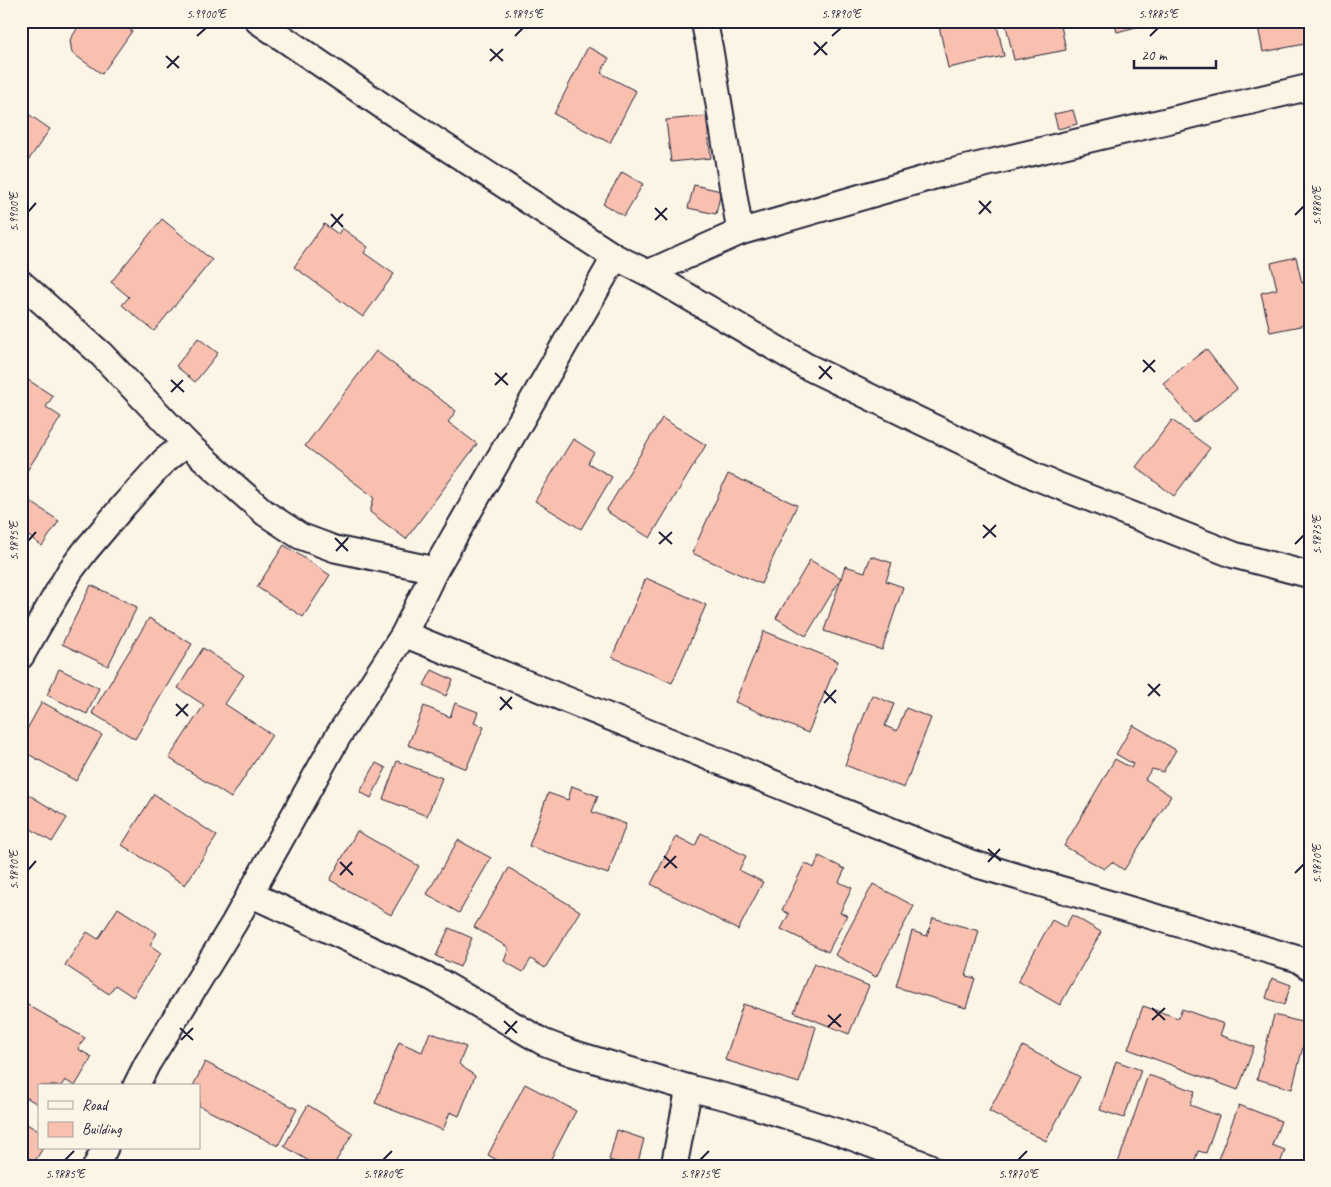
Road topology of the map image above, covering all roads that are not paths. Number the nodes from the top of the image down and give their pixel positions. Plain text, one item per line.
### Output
1 (258, 21) edge
2 (704, 21) edge
3 (1310, 87) edge
4 (740, 232) junction
5 (614, 257) junction
6 (648, 274) junction
7 (21, 283) edge
8 (186, 443) junction
9 (435, 570) junction
10 (1310, 575) edge
11 (404, 634) junction
12 (21, 656) edge
13 (250, 894) junction
14 (1310, 967) edge
15 (137, 1084) edge
16 (689, 1088) junction
17 (104, 1150) edge
18 (96, 1166) edge
19 (674, 1166) edge
20 (928, 1166) edge

1 - 5 street
2 - 4 street
3 - 4 street
4 - 6 street
5 - 6 street
5 - 9 street
6 - 10 street
7 - 8 street
8 - 9 street
8 - 12 street
9 - 11 street
11 - 13 street
11 - 14 street
13 - 15 street
13 - 16 street
16 - 19 street
16 - 20 street
17 - 18 street

